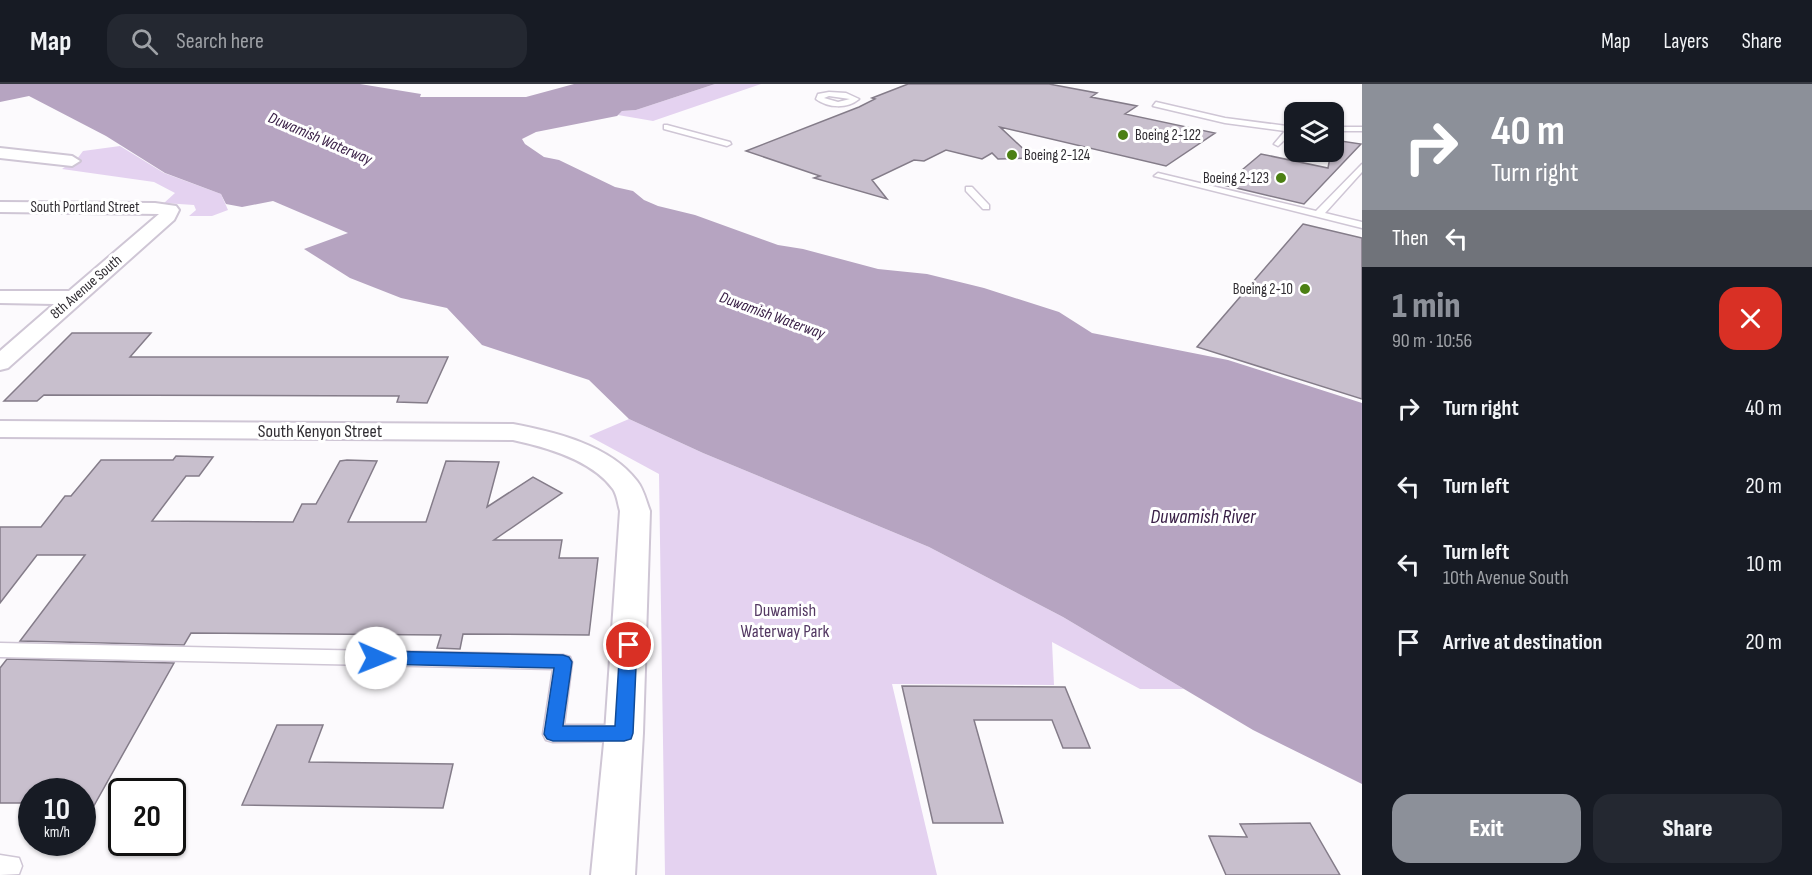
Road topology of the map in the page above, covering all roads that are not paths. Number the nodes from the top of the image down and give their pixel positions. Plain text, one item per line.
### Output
1 (1156, 104) dead end
2 (667, 127) dead end
3 (1284, 128) edge
4 (1344, 129) edge
5 (1362, 129) edge
6 (1284, 138) edge
7 (727, 144) dead end
8 (1278, 144) dead end
9 (0, 153) edge
10 (72, 161) dead end
11 (1362, 167) edge
12 (1158, 176) dead end
13 (969, 189) dead end
14 (0, 207) edge
15 (986, 207) dead end
16 (170, 210) joint
17 (1319, 214) junction
18 (1362, 225) edge
19 (0, 297) edge
20 (75, 298) junction
21 (2, 359) edge
22 (0, 429) edge
23 (0, 650) edge
24 (624, 733) junction
25 (613, 875) edge

1 - 3 lane
2 - 7 lane
4 - 5 lane
6 - 8 lane
9 - 10 street
11 - 17 lane
12 - 17 lane
13 - 15 lane
14 - 16 street, South Portland Street
16 - 20 street, 8th Avenue South
17 - 18 lane
19 - 20 street
20 - 21 street, 8th Avenue South
22 - 24 street, South Kenyon Street
23 - 24 lane
24 - 25 street

